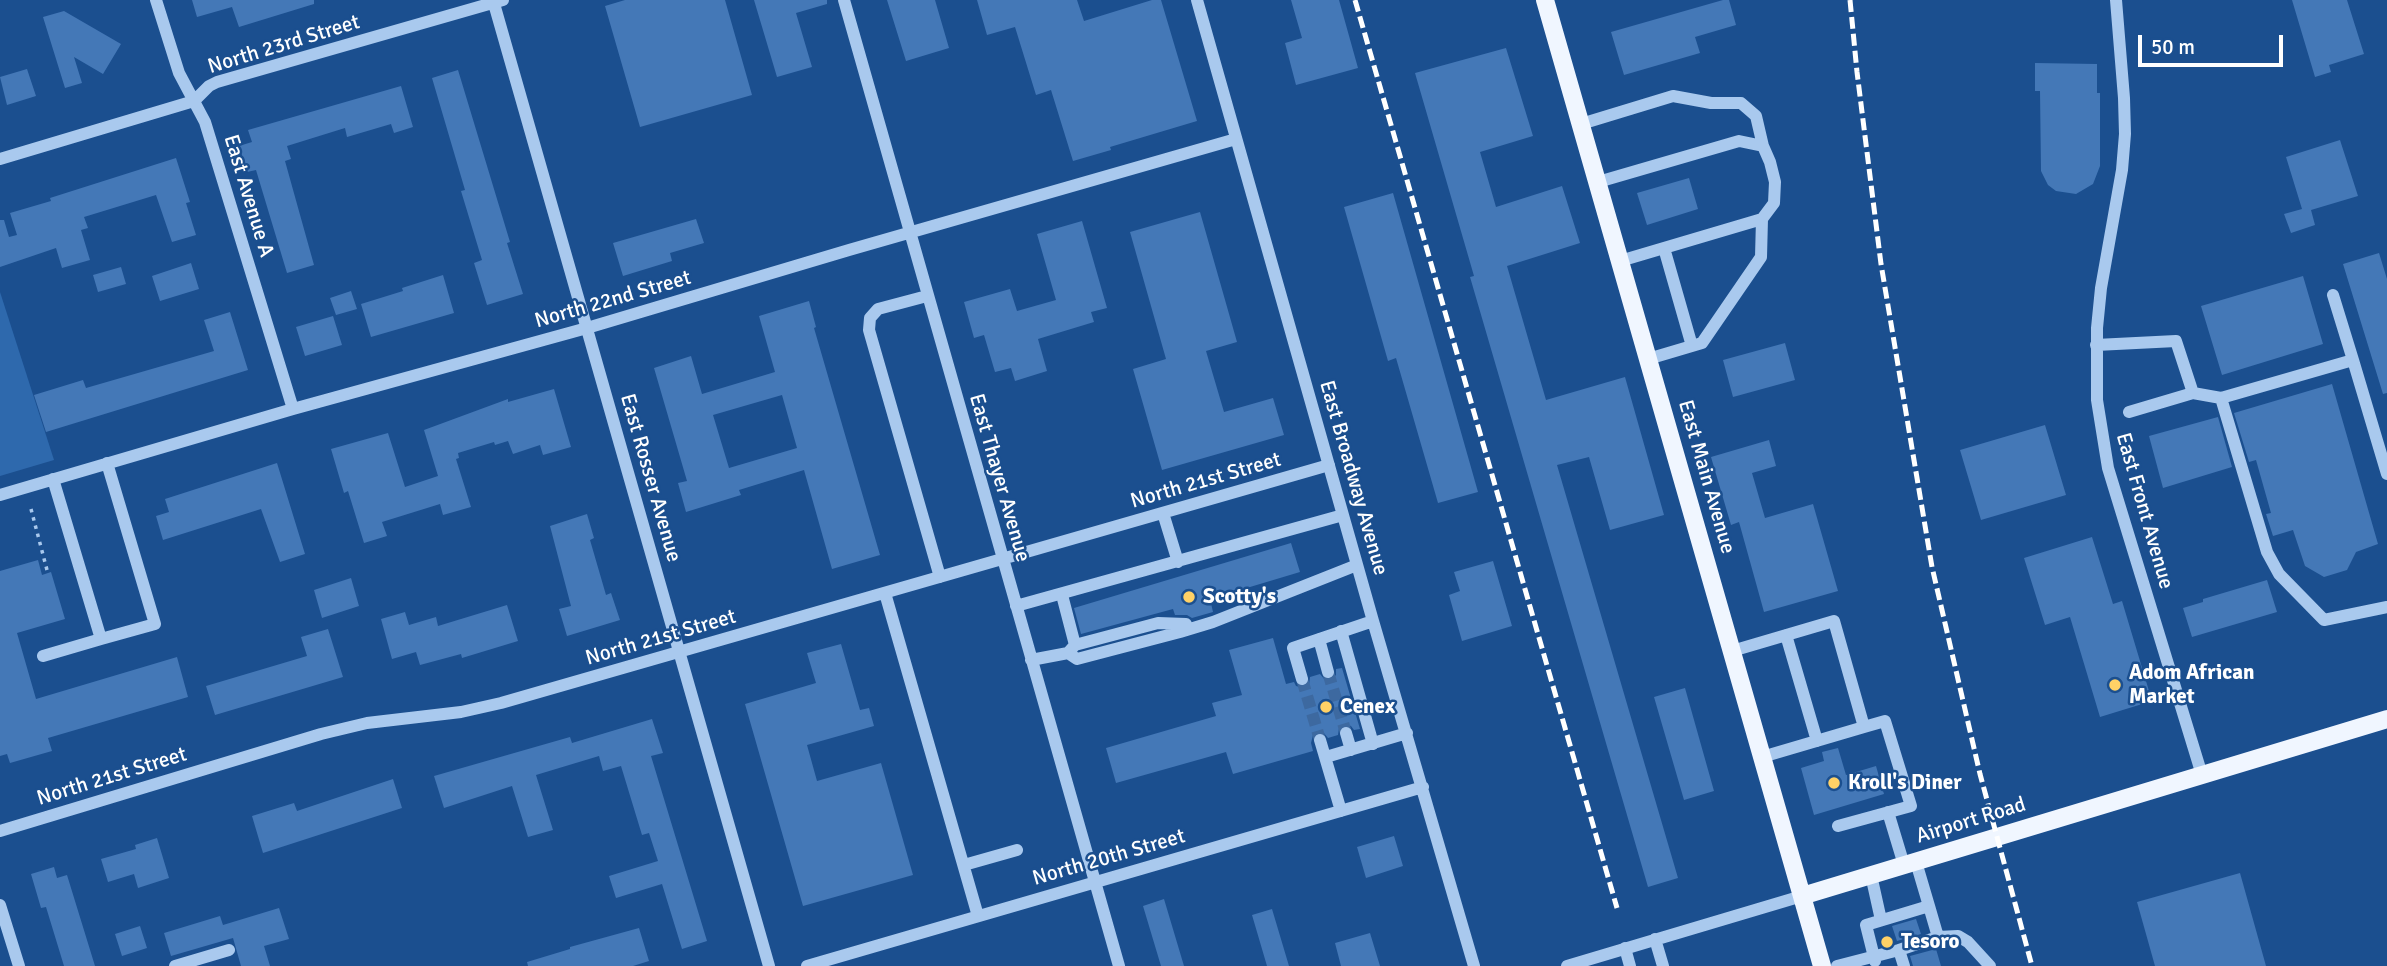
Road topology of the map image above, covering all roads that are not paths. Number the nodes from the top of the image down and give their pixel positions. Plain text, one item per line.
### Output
1 (156, 0) edge
2 (844, 0) edge
3 (1196, 0) edge
4 (1545, 0) edge
5 (2116, 0) edge
6 (497, 1) edge
7 (194, 101) junction
8 (1581, 124) junction
9 (1236, 139) junction
10 (1763, 146) junction
11 (0, 159) edge
12 (1598, 182) junction
13 (1762, 219) junction
14 (909, 234) junction
15 (1664, 248) junction
16 (1620, 261) junction
17 (2333, 295) dead end
18 (927, 296) junction
19 (587, 328) junction
20 (2096, 345) junction
21 (1692, 346) junction
22 (1648, 359) junction
23 (2353, 360) junction
24 (2193, 393) junction
25 (2221, 398) junction
26 (293, 409) junction
27 (2129, 412) dead end
28 (107, 463) junction
29 (1329, 465) junction
30 (2387, 474) edge
31 (53, 478) junction
32 (0, 495) edge
33 (1163, 513) junction
34 (1343, 514) junction
35 (1002, 559) junction
36 (1178, 562) junction
37 (1357, 565) junction
38 (940, 577) junction
39 (885, 593) junction
40 (1062, 595) junction
41 (1016, 606) junction
42 (2387, 607) edge
43 (1373, 621) junction
44 (1341, 631) junction
45 (1786, 635) junction
46 (101, 639) junction
47 (1319, 639) junction
48 (1071, 649) junction
49 (1732, 651) junction
50 (679, 653) junction
51 (43, 656) dead end
52 (1031, 660) junction
53 (1328, 672) tunnel mouth
54 (1302, 679) tunnel mouth
55 (2387, 719) edge
56 (1864, 727) junction
57 (1346, 733) tunnel mouth
58 (1407, 733) junction
59 (1320, 740) tunnel mouth
60 (1816, 741) junction
61 (1373, 744) junction
62 (1351, 750) junction
63 (1326, 757) junction
64 (1762, 757) junction
65 (2202, 775) junction
66 (1423, 787) junction
67 (1341, 811) junction
68 (1888, 812) junction
69 (1838, 826) dead end
70 (0, 831) edge
71 (1017, 850) dead end
72 (1910, 863) junction
73 (964, 865) junction
74 (1871, 875) junction
75 (1095, 882) junction
76 (1802, 896) junction
77 (0, 905) edge
78 (1930, 906) junction
79 (978, 916) junction
80 (1881, 920) junction
81 (1938, 937) junction
82 (1655, 939) junction
83 (1625, 948) junction
84 (229, 950) dead end
85 (1899, 950) junction
86 (1874, 958) junction
87 (833, 962) edge
88 (1852, 964) edge
89 (19, 966) edge
90 (175, 966) edge
91 (769, 966) edge
92 (807, 966) edge
93 (1119, 966) edge
94 (1474, 966) edge
95 (1567, 966) edge
96 (1630, 966) edge
97 (1663, 966) edge
98 (1822, 966) edge
99 (1837, 966) edge
100 (1904, 966) edge
101 (1990, 966) edge

1 - 7 street, East Avenue A
2 - 14 street, East Thayer Avenue
3 - 9 street, East Broadway Avenue
4 - 8 main road, East Main Avenue
5 - 20 street, East Front Avenue
6 - 7 street, North 23rd Street
6 - 19 street, East Rosser Avenue
7 - 11 street, North 23rd Street
7 - 26 street, East Avenue A
8 - 10 street
8 - 12 main road, East Main Avenue
9 - 14 street, North 22nd Street
9 - 29 street, East Broadway Avenue
10 - 12 street
10 - 13 street
12 - 16 main road, East Main Avenue
13 - 15 street
13 - 21 street
14 - 18 street, East Thayer Avenue
14 - 19 street, North 22nd Street
15 - 16 street
15 - 21 street
16 - 22 main road, East Main Avenue
17 - 23 street
18 - 35 street, East Thayer Avenue
18 - 38 street
19 - 26 street, North 22nd Street
19 - 50 street, East Rosser Avenue
20 - 24 street
20 - 65 street, East Front Avenue
21 - 22 street
22 - 49 main road, East Main Avenue
23 - 25 street
23 - 30 street
24 - 25 street
24 - 27 street
25 - 42 street
26 - 28 street, North 22nd Street
28 - 31 street, North 22nd Street
28 - 46 street
29 - 33 street, North 21st Street
29 - 34 street, East Broadway Avenue
31 - 32 street, North 22nd Street
31 - 46 street
33 - 35 street, North 21st Street
33 - 36 street
34 - 36 street
34 - 37 street, East Broadway Avenue
35 - 38 street, North 21st Street
35 - 41 street, East Thayer Avenue
36 - 40 street
37 - 43 street, East Broadway Avenue
37 - 48 street
38 - 39 street, North 21st Street
39 - 50 street, North 21st Street
39 - 73 street
40 - 41 street
40 - 48 street
41 - 52 street, East Thayer Avenue
43 - 44 street
43 - 58 street, East Broadway Avenue
44 - 47 street
44 - 61 street
45 - 49 street
45 - 56 street
45 - 60 street
46 - 51 street
47 - 53 street
47 - 54 street
48 - 52 street
49 - 64 main road, East Main Avenue
50 - 70 street, North 21st Street
50 - 91 street, East Rosser Avenue
52 - 75 street, East Thayer Avenue
55 - 65 main road, Airport Road
56 - 60 street
56 - 68 street
57 - 62 street
58 - 61 street
58 - 66 street, East Broadway Avenue
59 - 63 street
60 - 64 street
61 - 62 street
62 - 63 street
63 - 67 street
64 - 76 main road, East Main Avenue
65 - 72 main road, Airport Road
66 - 67 street, North 20th Street
66 - 94 street, East Broadway Avenue
67 - 75 street, North 20th Street
68 - 69 street
68 - 72 street
71 - 73 street
72 - 74 main road, Airport Road
72 - 78 street
73 - 79 street
74 - 76 main road, Airport Road
74 - 80 street
75 - 79 street, North 20th Street
75 - 93 street, East Thayer Avenue
76 - 82 street, Airport Road
76 - 98 main road, East Main Avenue
77 - 89 street
78 - 80 street
78 - 81 street
79 - 87 street, North 20th Street
80 - 86 street
81 - 85 street
81 - 101 street
82 - 83 street, Airport Road
82 - 97 street
83 - 95 street, Airport Road
83 - 96 street
84 - 90 street
85 - 86 street
85 - 100 street
86 - 88 street
87 - 92 street, North 20th Street
88 - 99 street

